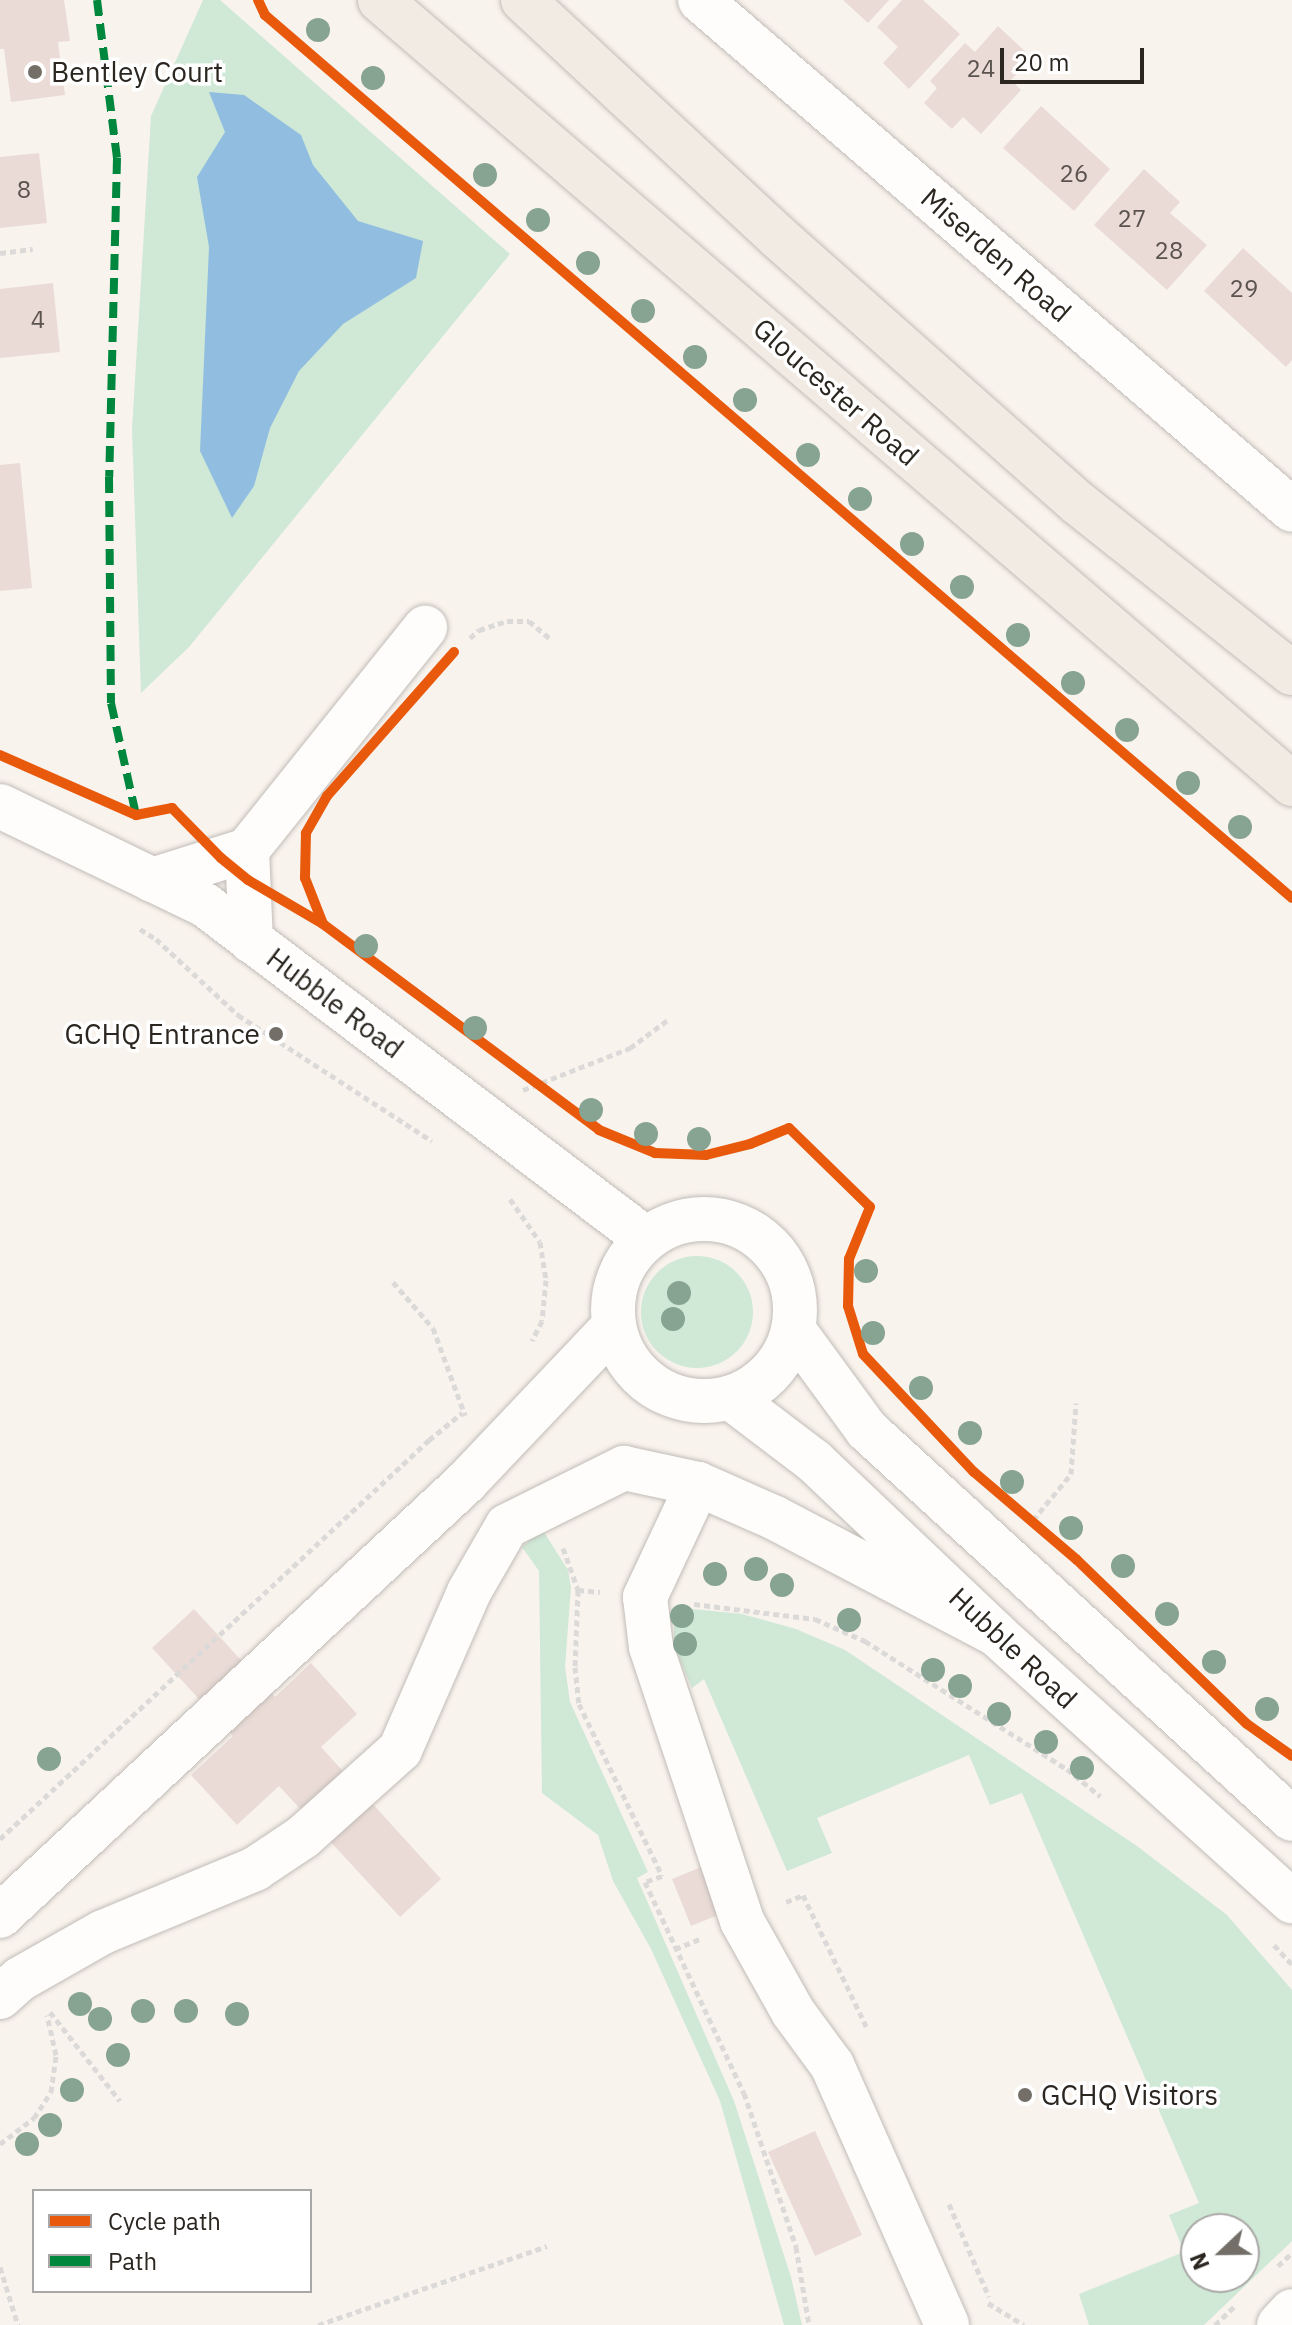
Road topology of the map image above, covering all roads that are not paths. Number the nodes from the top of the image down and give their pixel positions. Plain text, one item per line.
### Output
1 (380, 0) edge
2 (523, 0) edge
3 (700, 0) edge
4 (1292, 510) edge
5 (444, 637) road end
6 (1292, 673) edge
7 (1292, 784) edge
8 (0, 806) edge
9 (247, 850) junction
10 (152, 880) junction
11 (251, 941) junction
12 (646, 1239) junction
13 (614, 1326) junction
14 (793, 1329) junction
15 (731, 1398) junction
16 (698, 1484) junction
17 (996, 1634) junction
18 (1292, 1819) edge
19 (1292, 1901) edge
20 (0, 1916) edge
21 (0, 1997) edge
22 (1292, 2311) edge
23 (947, 2325) edge
24 (1279, 2325) edge

1 - 7 highway, Gloucester Road
2 - 6 highway
3 - 4 street, Miserden Road
5 - 9 street
8 - 10 street, Hubble Road
9 - 10 street
9 - 11 street
10 - 11 street, Hubble Road
11 - 12 street, Hubble Road
12 - 13 street
12 - 14 street
13 - 15 street
13 - 20 street
14 - 15 street
14 - 18 street
15 - 17 street, Hubble Road
16 - 17 street
16 - 21 street
16 - 23 street
17 - 19 street, Hubble Road
22 - 24 street

